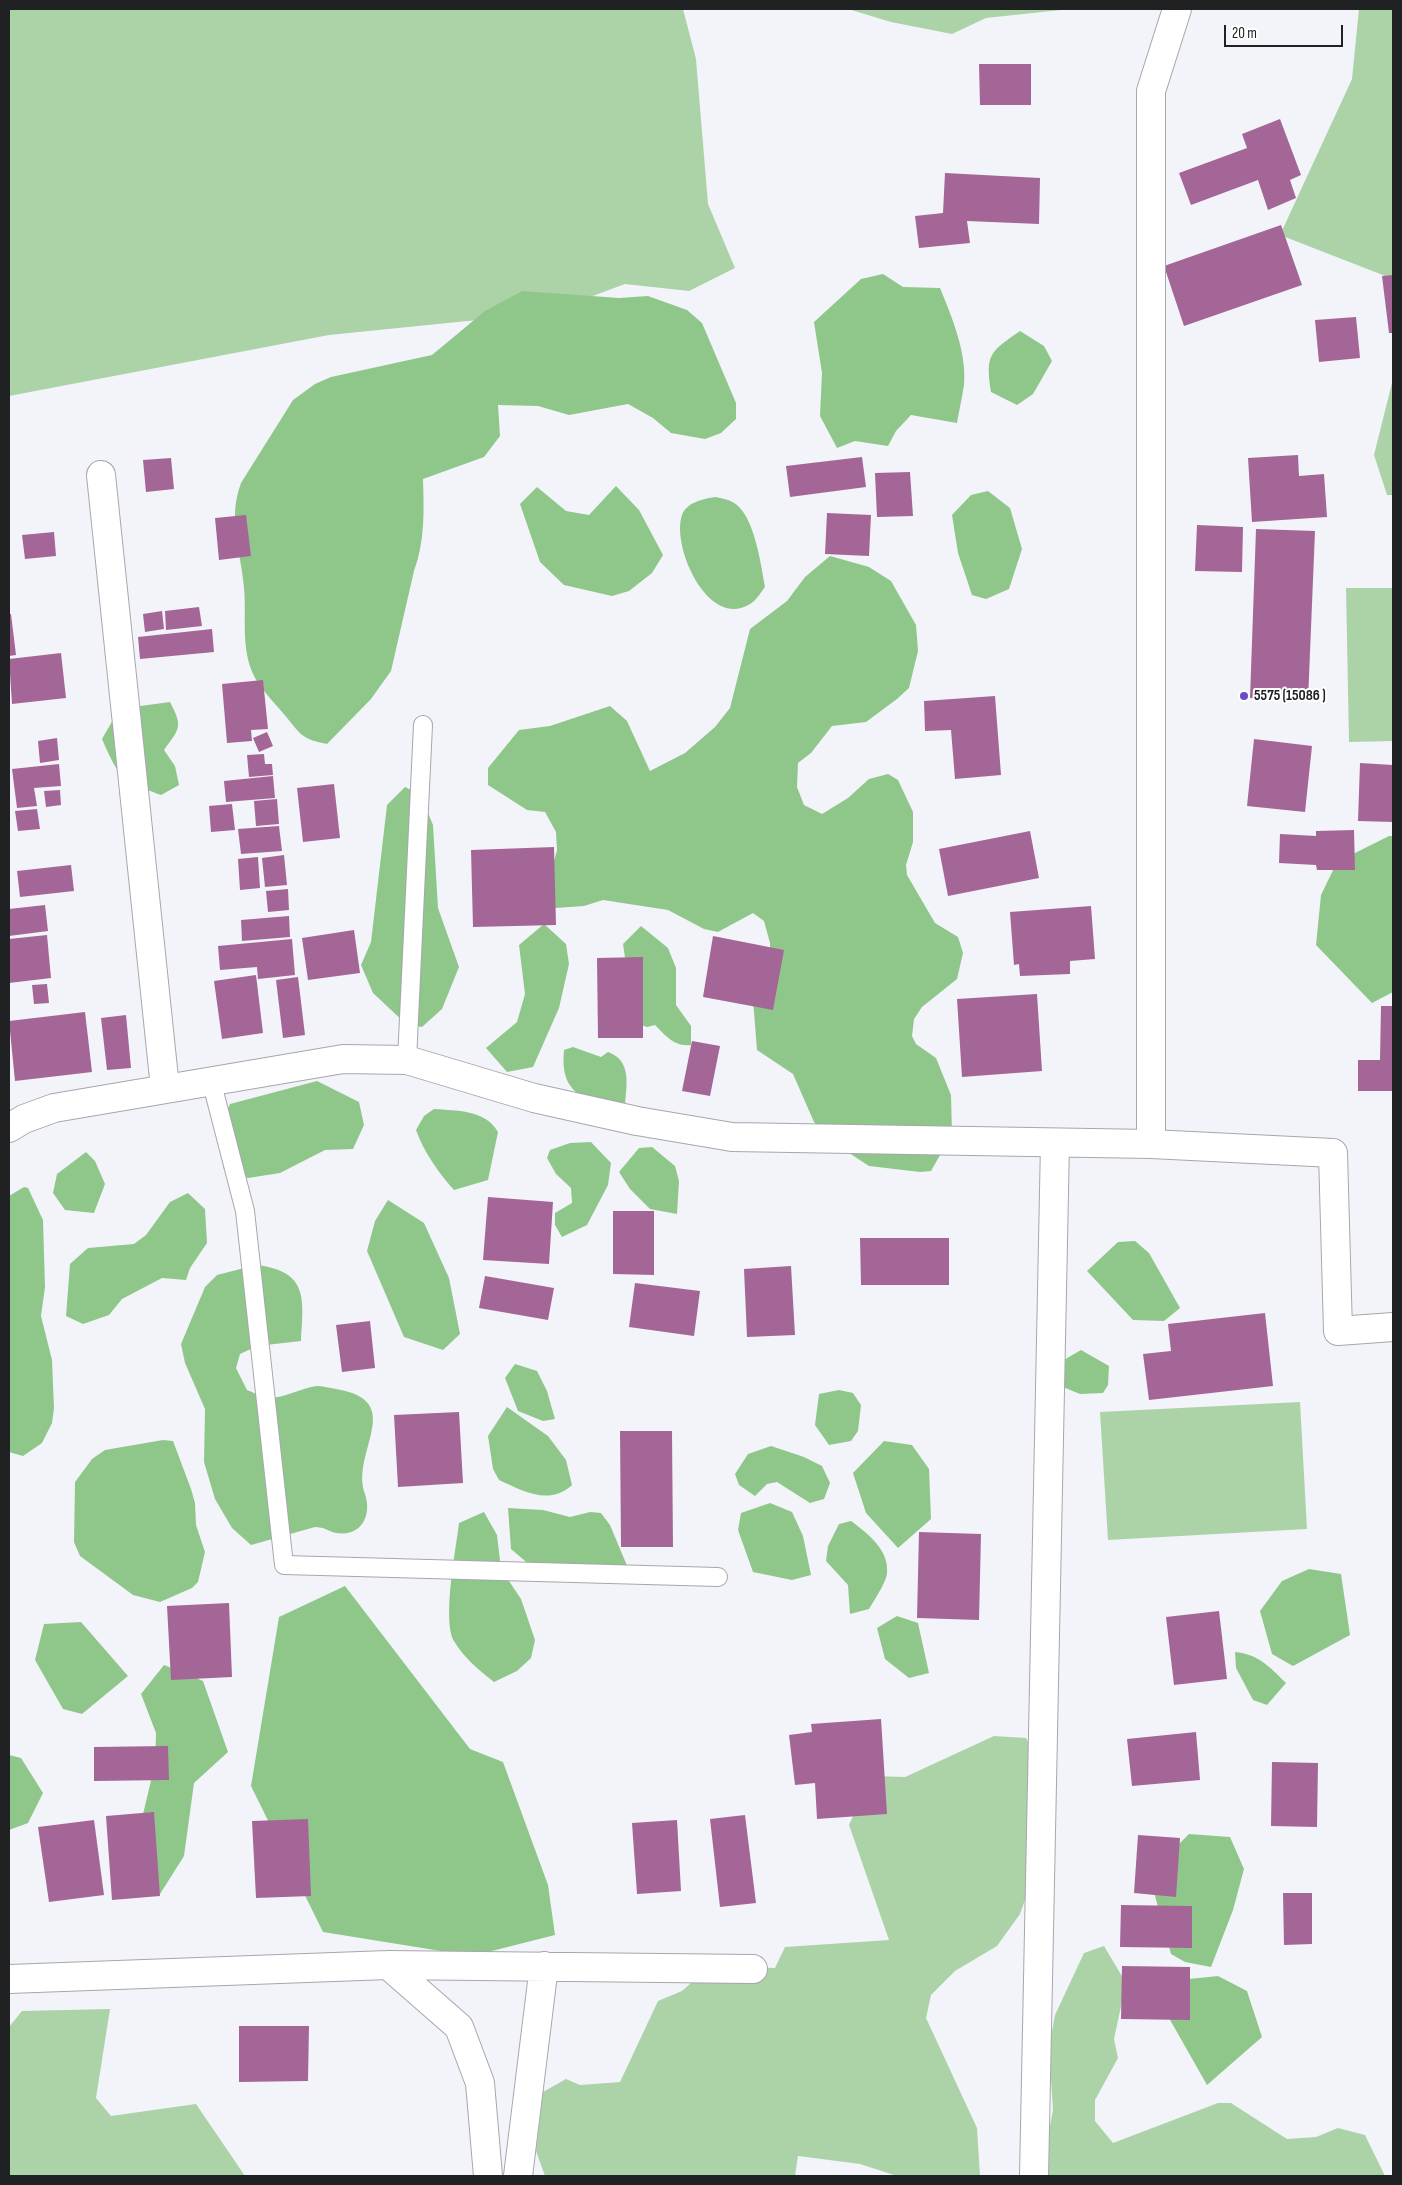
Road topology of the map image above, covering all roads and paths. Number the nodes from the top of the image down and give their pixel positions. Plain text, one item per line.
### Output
1 (1177, 9) edge
2 (101, 475) dead end
3 (423, 725) dead end
4 (407, 1060) junction
5 (211, 1080) junction
6 (164, 1088) junction
7 (9, 1128) edge
8 (1055, 1143) junction
9 (1151, 1144) junction
10 (1393, 1327) edge
11 (718, 1578) dead end
12 (388, 1965) junction
13 (544, 1966) junction
14 (753, 1969) dead end
15 (9, 1978) edge
16 (488, 2176) edge
17 (518, 2176) edge
18 (1034, 2176) edge

1 - 9 street
2 - 6 street
3 - 4 lane
4 - 5 street
4 - 8 street
5 - 6 street
5 - 11 lane
6 - 7 street
8 - 9 street
8 - 18 street
9 - 10 street
12 - 13 street
12 - 15 street
12 - 16 street
13 - 14 street
13 - 17 street

